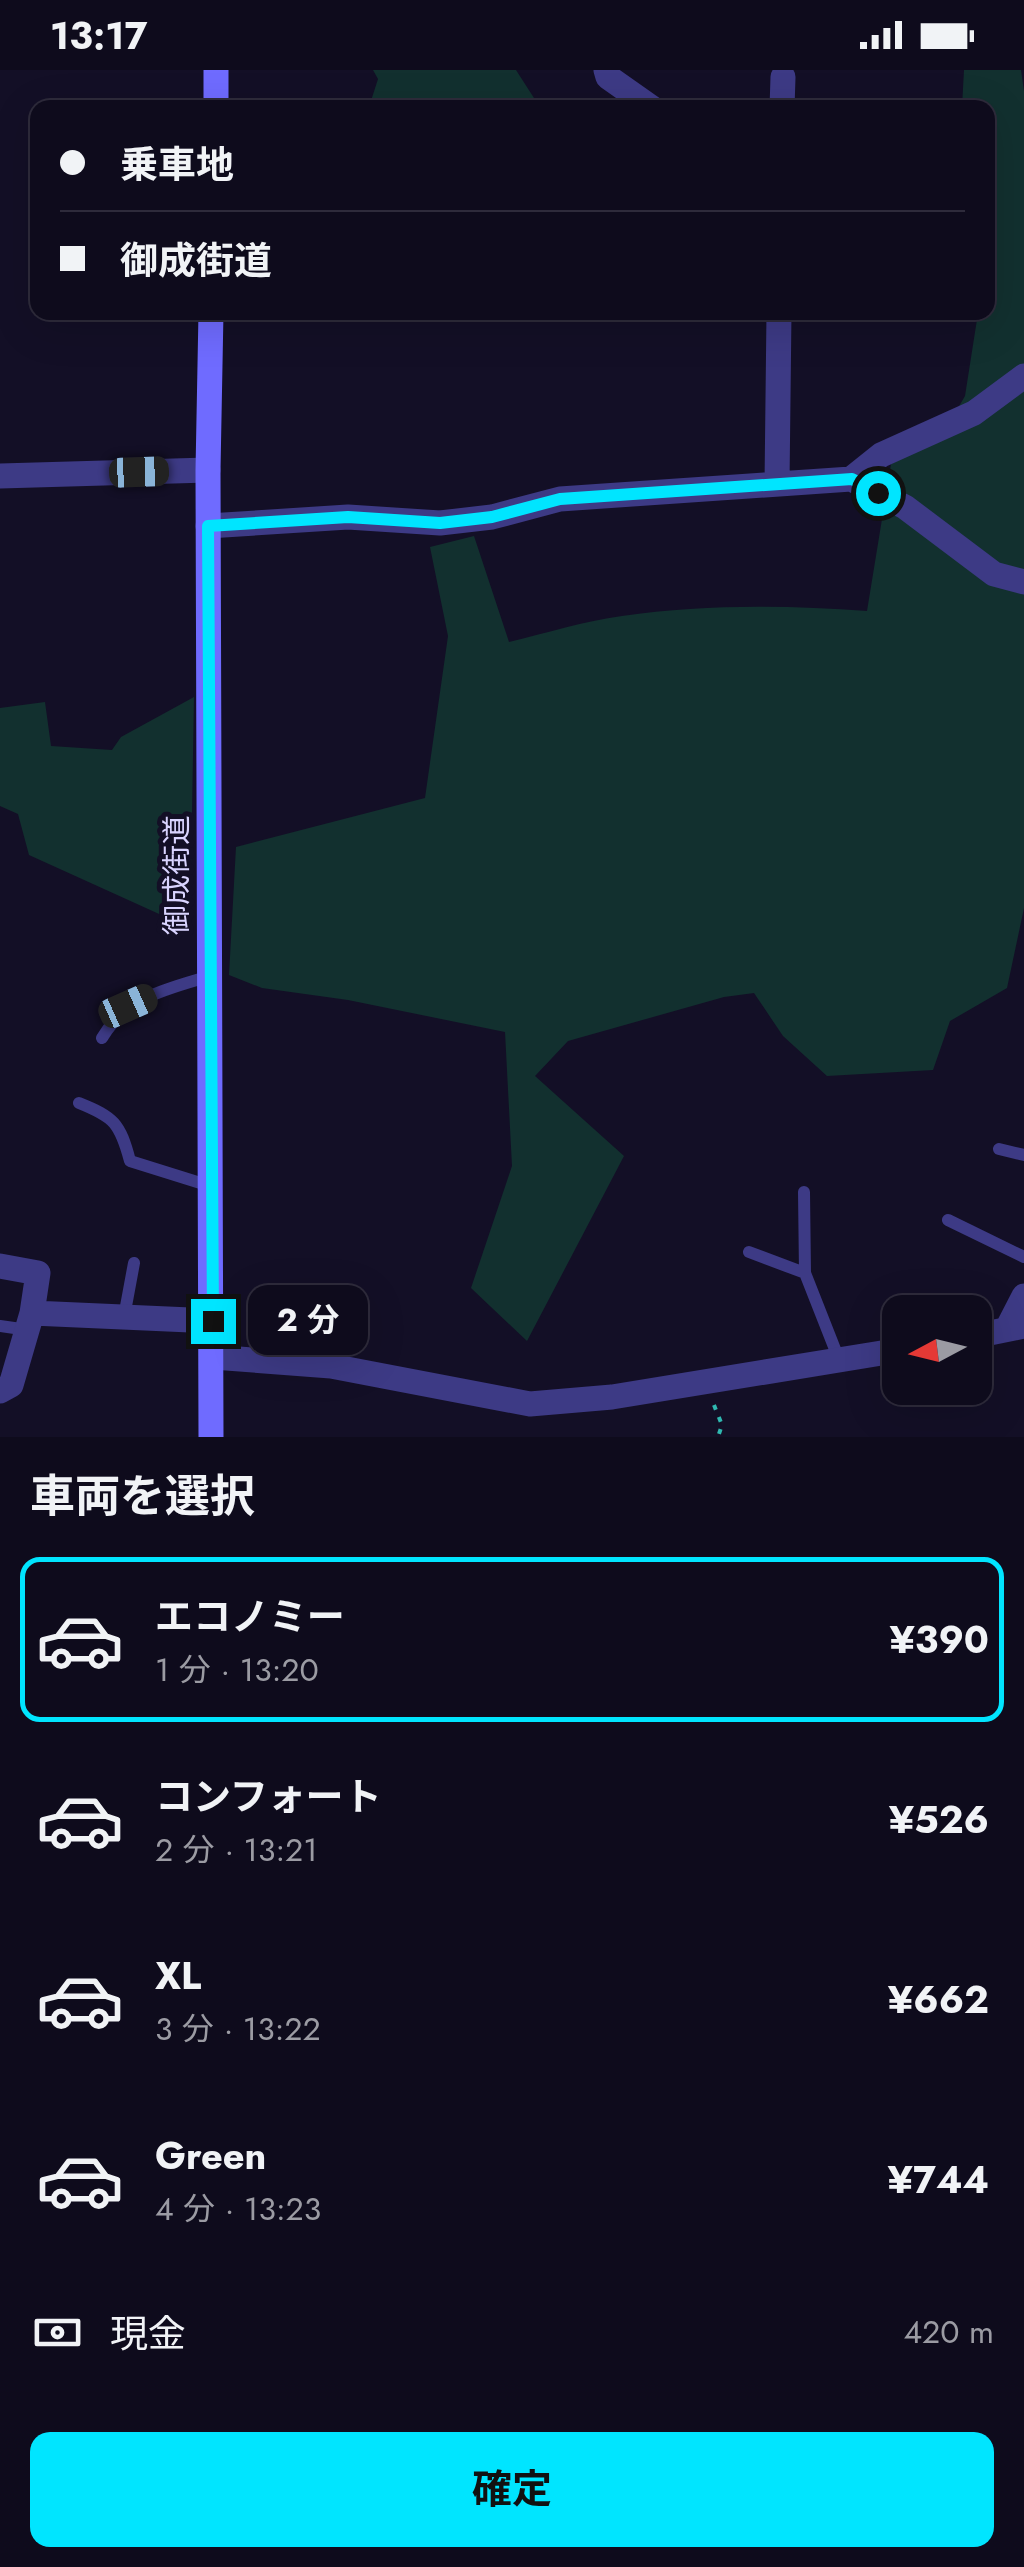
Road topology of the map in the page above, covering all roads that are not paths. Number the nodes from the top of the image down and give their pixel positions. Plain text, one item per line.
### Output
1 (216, 70) edge
2 (606, 70) edge
3 (783, 77) dead end
4 (216, 100) edge
5 (641, 100) edge
6 (782, 100) edge
7 (211, 320) edge
8 (779, 320) edge
9 (1024, 376) edge
10 (208, 470) junction
11 (0, 476) edge
12 (852, 479) junction
13 (776, 484) junction
14 (208, 526) junction
15 (1024, 582) edge
16 (210, 976) junction
17 (102, 1038) dead end
18 (79, 1103) dead end
19 (999, 1149) dead end
20 (1024, 1155) edge
21 (212, 1187) junction
22 (804, 1192) dead end
23 (948, 1220) dead end
24 (749, 1252) dead end
25 (1024, 1257) edge
26 (134, 1262) dead end
27 (0, 1266) edge
28 (805, 1273) junction
29 (1024, 1296) edge
30 (124, 1317) junction
31 (213, 1321) junction
32 (30, 1322) junction
33 (0, 1326) edge
34 (1016, 1328) edge
35 (882, 1354) edge
36 (213, 1357) junction
37 (840, 1362) junction
38 (0, 1391) edge
39 (211, 1437) edge

1 - 4 street
2 - 5 street
3 - 6 street
7 - 10 street, 御成街道
8 - 13 street
9 - 12 street
10 - 11 street
10 - 14 street, 御成街道
12 - 13 street
12 - 15 street
13 - 14 street
14 - 16 street, 御成街道
16 - 17 lane
16 - 21 street, 御成街道
18 - 21 lane
19 - 20 lane
21 - 31 street, 御成街道
22 - 28 lane
23 - 25 lane
24 - 28 lane
26 - 30 lane
27 - 32 street
28 - 37 lane
29 - 34 street
30 - 31 street
30 - 32 street
31 - 36 street, 御成街道
32 - 33 lane
32 - 38 street
35 - 37 street
36 - 37 street
36 - 39 street, 御成街道

